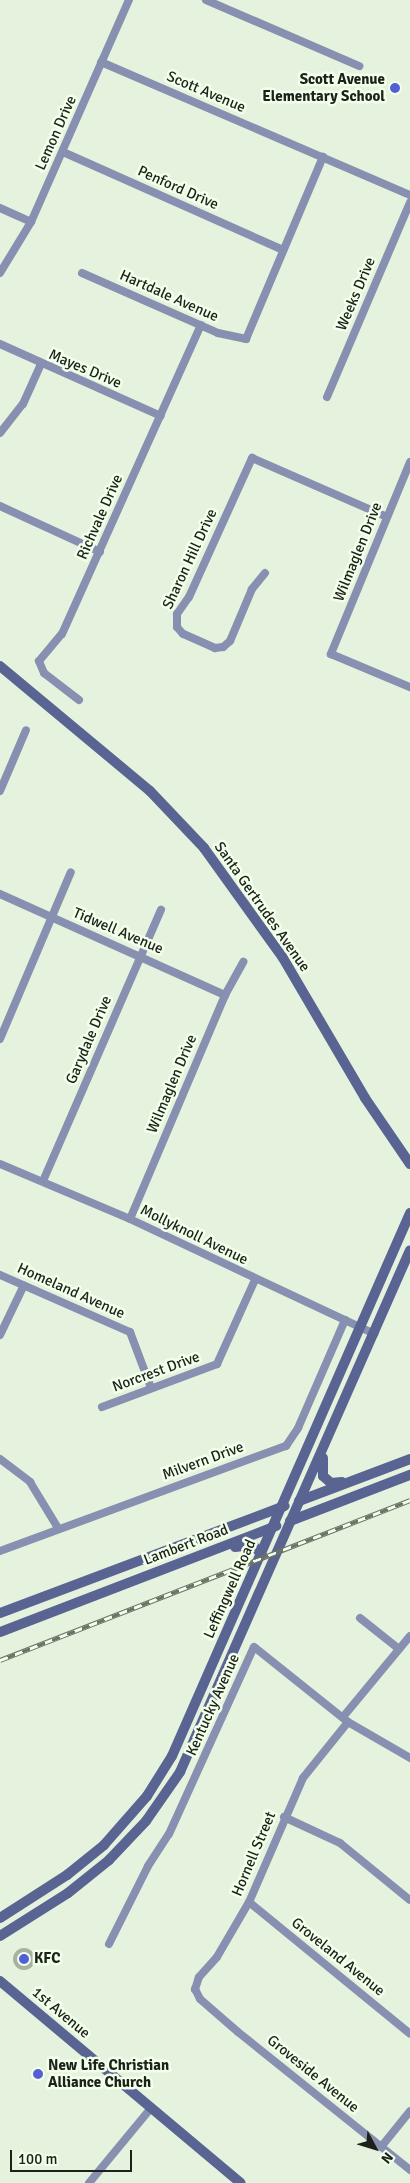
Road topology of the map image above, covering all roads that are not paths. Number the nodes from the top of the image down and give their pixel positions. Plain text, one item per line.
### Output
1 (129, 0) edge
2 (206, 0) edge
3 (101, 62) junction
4 (359, 66) dead end
5 (63, 152) junction
6 (323, 157) junction
7 (410, 195) edge
8 (410, 202) edge
9 (0, 208) edge
10 (31, 222) junction
11 (283, 250) junction
12 (0, 273) edge
13 (82, 273) dead end
14 (200, 325) junction
15 (0, 344) edge
16 (40, 364) junction
17 (327, 398) dead end
18 (161, 416) junction
19 (0, 433) edge
20 (410, 462) edge
21 (0, 506) edge
22 (387, 516) junction
23 (100, 552) junction
24 (265, 573) dead end
25 (0, 666) edge
26 (410, 687) edge
27 (79, 700) dead end
28 (26, 730) dead end
29 (0, 791) edge
30 (71, 872) dead end
31 (0, 894) edge
32 (161, 908) dead end
33 (50, 917) junction
34 (141, 955) junction
35 (243, 962) dead end
36 (225, 995) junction
37 (0, 1039) edge
38 (384, 1129) junction
39 (410, 1150) edge
40 (0, 1164) edge
41 (410, 1164) edge
42 (43, 1182) junction
43 (410, 1214) edge
44 (130, 1219) junction
45 (410, 1250) edge
46 (0, 1275) edge
47 (255, 1280) junction
48 (24, 1286) junction
49 (345, 1320) junction
50 (360, 1327) junction
51 (374, 1334) junction
52 (0, 1335) edge
53 (151, 1388) junction
54 (102, 1407) dead end
55 (326, 1443) junction
56 (0, 1458) edge
57 (410, 1460) edge
58 (372, 1473) junction
59 (410, 1475) edge
60 (301, 1500) junction
61 (282, 1507) junction
62 (292, 1520) junction
63 (274, 1527) junction
64 (58, 1528) junction
65 (0, 1551) edge
66 (209, 1552) junction
67 (262, 1555) junction
68 (0, 1613) edge
69 (360, 1618) dead end
70 (0, 1632) edge
71 (410, 1636) edge
72 (399, 1649) junction
73 (345, 1719) junction
74 (410, 1758) edge
75 (284, 1817) junction
76 (410, 1900) edge
77 (249, 1902) junction
78 (0, 1918) edge
79 (0, 1936) edge
80 (109, 1944) dead end
81 (0, 1981) edge
82 (200, 1999) joint
83 (410, 2034) edge
84 (151, 2108) junction
85 (410, 2111) edge
86 (381, 2147) junction
87 (410, 2170) edge
88 (89, 2183) edge
89 (241, 2183) edge

1 - 3 street, Lemon Drive
2 - 4 street
3 - 5 street, Lemon Drive
3 - 6 street, Scott Avenue
5 - 10 street, Lemon Drive
5 - 11 street, Penford Drive
6 - 7 street, Scott Avenue
6 - 11 street
8 - 17 street, Weeks Drive
9 - 10 street
10 - 12 street, Lemon Drive
11 - 14 street, Hartdale Avenue
13 - 14 street, Hartdale Avenue
14 - 18 street, Richvale Drive
15 - 16 street, Mayes Drive
16 - 18 street, Mayes Drive
16 - 19 street
18 - 23 street, Richvale Drive
20 - 22 street, Wilmaglen Drive
21 - 23 street
22 - 24 street, Sharon Hill Drive
22 - 26 street, Wilmaglen Drive
23 - 27 street, Richvale Drive
25 - 38 main road, Santa Gertrudes Avenue
28 - 29 street
30 - 33 street
31 - 33 street, Tidwell Avenue
32 - 34 street, Garydale Drive
33 - 34 street, Tidwell Avenue
33 - 37 street
34 - 36 street, Tidwell Avenue
34 - 42 street, Garydale Drive
35 - 36 street, Wilmaglen Drive
36 - 44 street, Wilmaglen Drive
38 - 39 main road
38 - 41 main road, Santa Gertrudes Avenue
40 - 42 street, Mollyknoll Avenue
42 - 44 street, Mollyknoll Avenue
43 - 50 main road, Leffingwell Road
44 - 47 street, Mollyknoll Avenue
45 - 51 main road, Leffingwell Road
46 - 48 street, Homeland Avenue
47 - 49 street, Mollyknoll Avenue
47 - 53 street, Norcrest Drive
48 - 52 street
48 - 53 street, Homeland Avenue
49 - 50 street, Mollyknoll Avenue
49 - 64 street, Milvern Drive
50 - 51 street, Mollyknoll Avenue
50 - 61 main road, Leffingwell Road
51 - 55 main road, Leffingwell Road
53 - 54 street, Norcrest Drive
55 - 58 main road
55 - 60 main road, Leffingwell Road
56 - 64 street
57 - 58 main road, Lambert Road
58 - 60 main road, Lambert Road
59 - 62 main road, Lambert Road
60 - 61 main road, Lambert Road
60 - 62 main road, Leffingwell Road
61 - 63 main road, Leffingwell Road
61 - 68 main road, Lambert Road
62 - 63 main road, Lambert Road
62 - 79 main road, Leffingwell Road
63 - 66 main road, Lambert Road
63 - 67 main road, Leffingwell Road
64 - 65 street, Milvern Drive
66 - 67 main road
66 - 70 main road, Lambert Road
67 - 78 main road, Leffingwell Road
69 - 72 street
71 - 72 street, Hornell Street
72 - 73 street, Hornell Street
73 - 74 street, Kentucky Avenue
73 - 75 street, Hornell Street
73 - 80 street, Kentucky Avenue
75 - 76 street
75 - 77 street, Hornell Street
77 - 82 street, Hornell Street
77 - 83 street, Groveland Avenue
81 - 84 main road, 1st Avenue
82 - 86 street, Groveside Avenue
84 - 88 street
84 - 89 main road, 1st Avenue
85 - 86 street
86 - 87 street, Groveside Avenue

